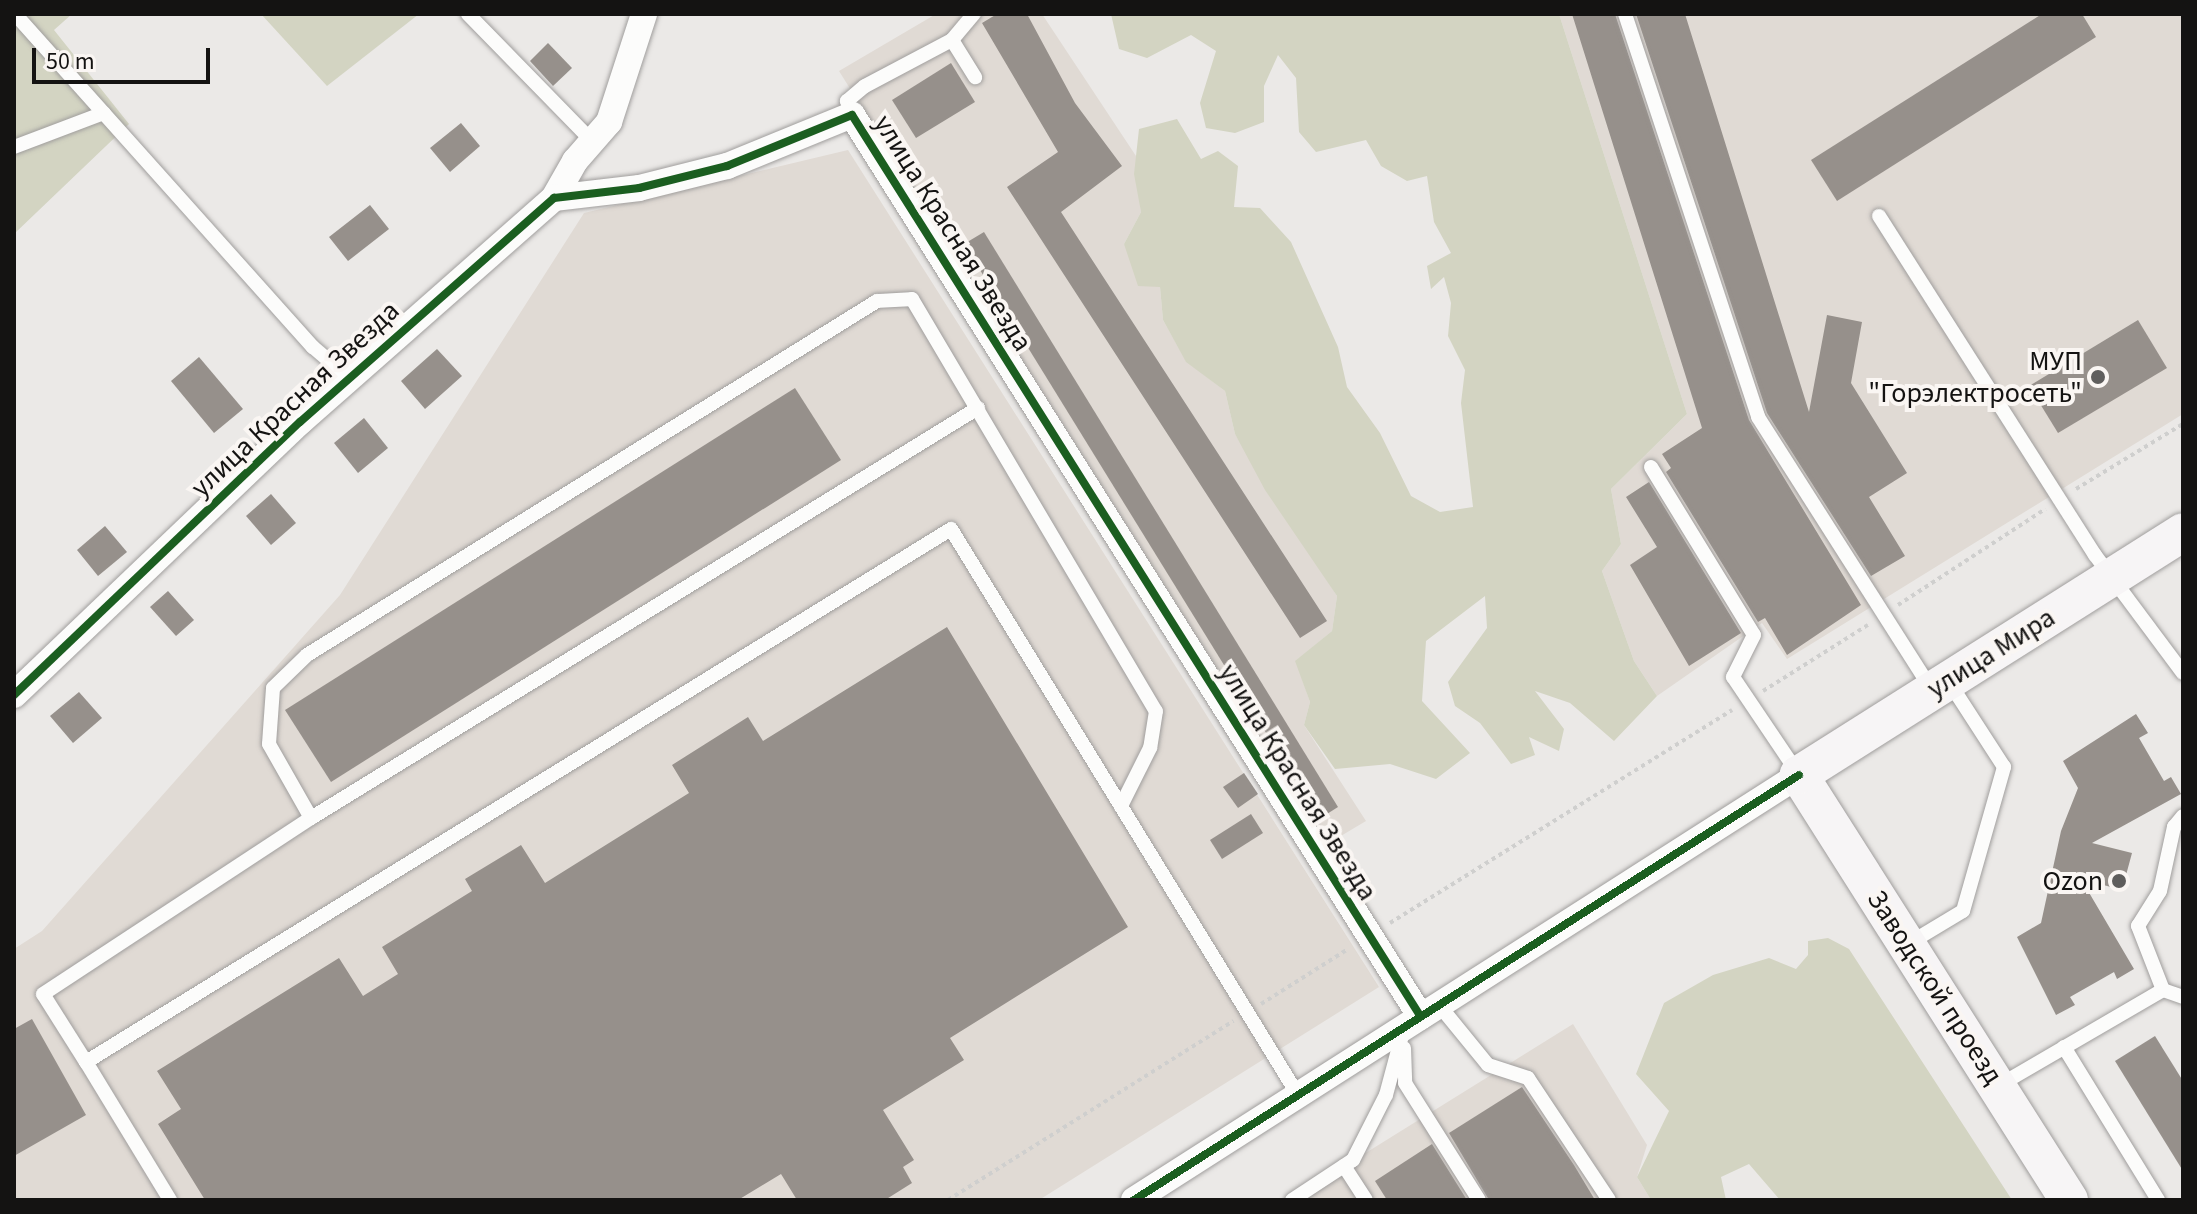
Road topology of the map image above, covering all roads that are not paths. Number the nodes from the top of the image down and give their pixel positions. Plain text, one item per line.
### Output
1 (15, 14) edge
2 (468, 14) edge
3 (644, 14) edge
4 (974, 14) edge
5 (1625, 14) edge
6 (952, 40) junction
7 (975, 77) dead end
8 (104, 113) junction
9 (852, 115) junction
10 (592, 141) junction
11 (14, 147) edge
12 (554, 198) junction
13 (1879, 216) dead end
14 (348, 377) junction
15 (978, 408) junction
16 (1651, 467) dead end
17 (2183, 532) edge
18 (2115, 574) junction
19 (2183, 673) edge
20 (1940, 685) junction
21 (14, 695) edge
22 (1799, 775) junction
23 (1121, 806) junction
24 (2183, 816) edge
25 (311, 818) junction
26 (1907, 944) junction
27 (2163, 990) junction
28 (2183, 997) edge
29 (1421, 1016) junction
30 (2064, 1047) junction
31 (86, 1062) junction
32 (1997, 1086) junction
33 (1298, 1095) junction
34 (1344, 1166) junction
35 (170, 1200) edge
36 (1134, 1200) edge
37 (1292, 1200) edge
38 (1366, 1200) edge
39 (1479, 1200) edge
40 (1609, 1200) edge
41 (2069, 1200) edge
42 (2158, 1200) edge

1 - 8 lane
2 - 10 lane
3 - 10 street, улица Красная Звезда
4 - 6 lane
5 - 20 lane
6 - 7 lane
6 - 9 lane
8 - 11 lane
8 - 14 lane
9 - 12 street, улица Красная Звезда
9 - 29 street, улица Красная Звезда
10 - 12 street, улица Красная Звезда
12 - 14 street, улица Красная Звезда
13 - 18 lane
14 - 21 street, улица Красная Звезда
15 - 23 lane
15 - 25 lane
15 - 25 lane
16 - 22 lane
17 - 18 main road, улица Мира
18 - 19 lane
18 - 20 main road, улица Мира
20 - 22 main road, улица Мира
20 - 26 lane
22 - 26 main road, Заводской проезд
22 - 29 street
23 - 31 lane
23 - 33 lane
24 - 27 lane
25 - 31 lane
26 - 32 main road, Заводской проезд
27 - 28 lane
27 - 30 lane
29 - 33 street
29 - 34 lane
29 - 39 lane
29 - 40 lane
30 - 32 lane
30 - 42 lane
31 - 35 lane
32 - 41 main road, Заводской проезд
33 - 36 street
34 - 37 lane
34 - 38 lane

